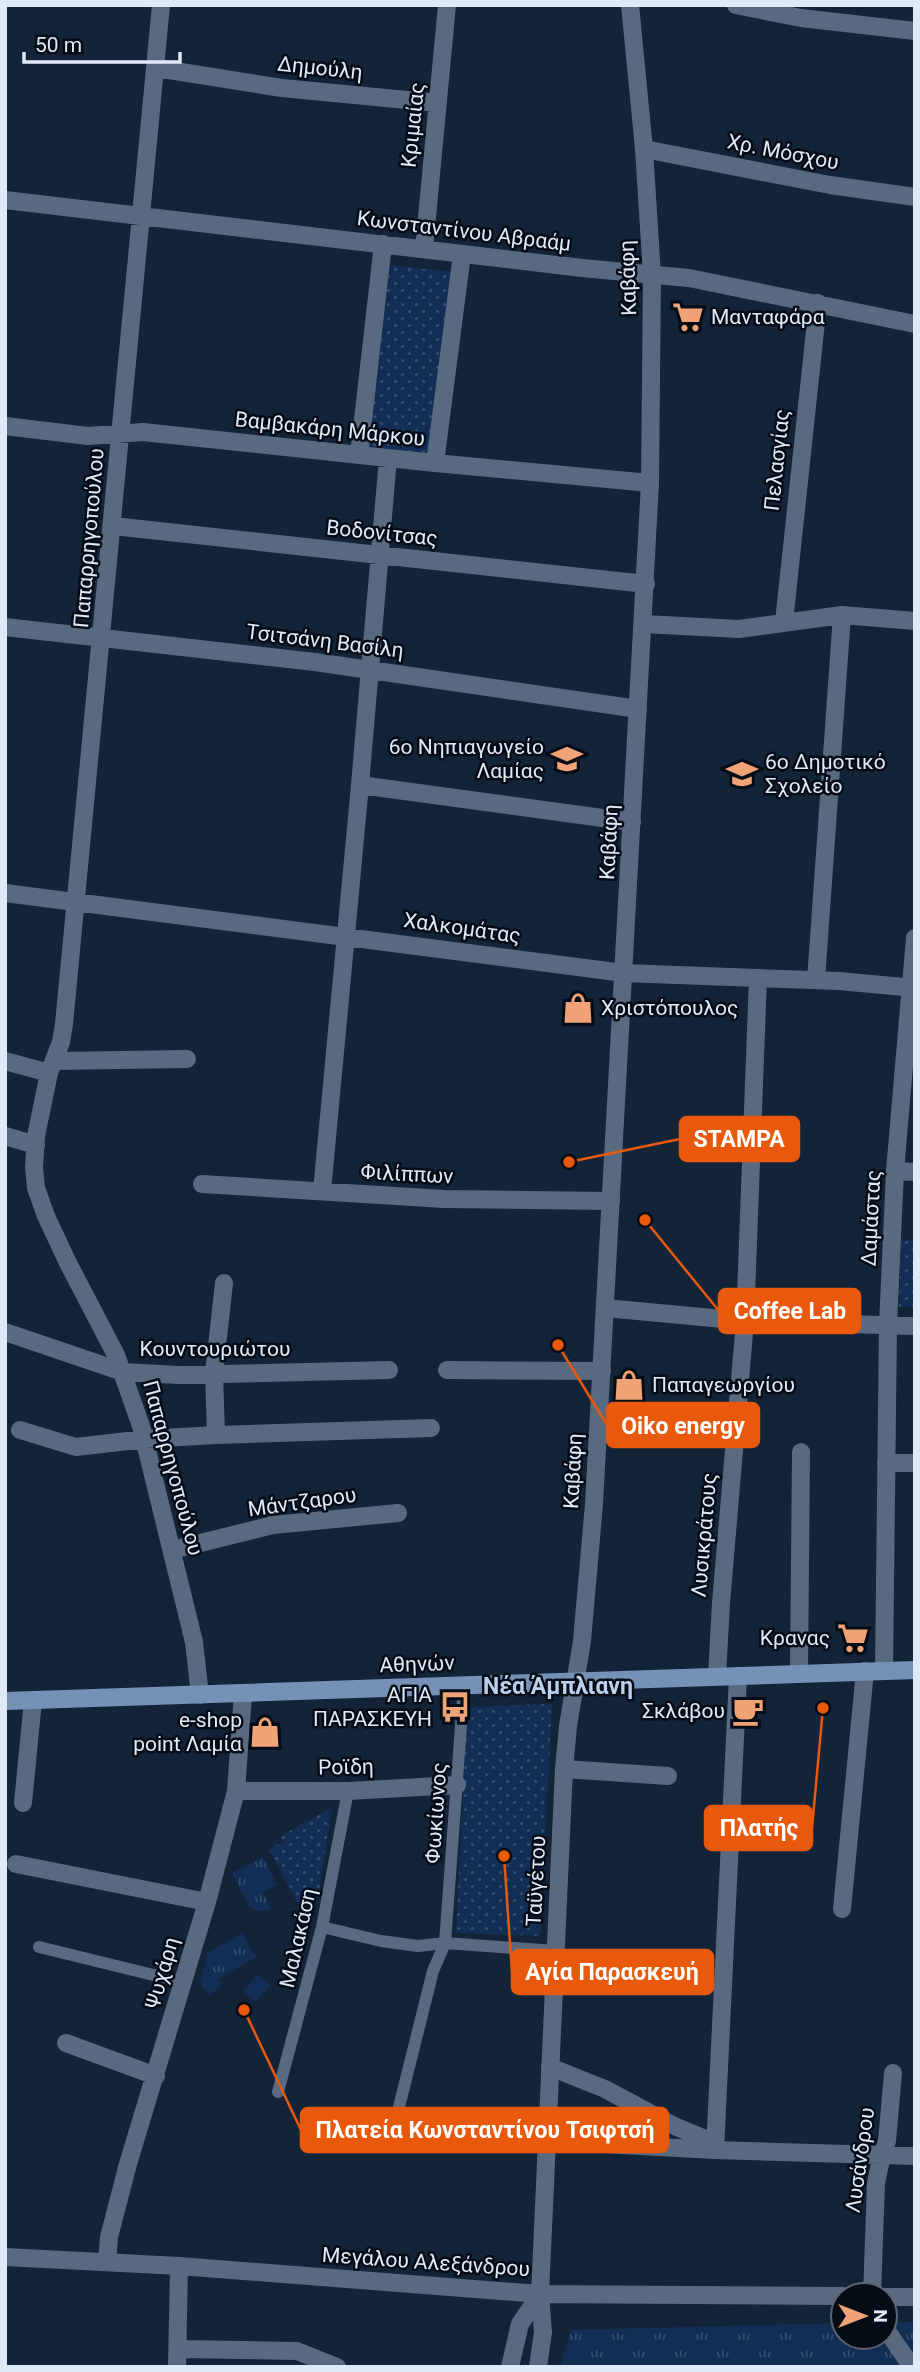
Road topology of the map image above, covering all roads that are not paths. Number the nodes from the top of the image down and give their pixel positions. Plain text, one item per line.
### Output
1 (161, 5) edge
2 (447, 5) edge
3 (630, 5) edge
4 (736, 5) edge
5 (763, 8) edge
6 (915, 32) edge
7 (156, 68) junction
8 (438, 103) junction
9 (644, 149) junction
10 (915, 197) edge
11 (5, 200) edge
12 (141, 216) junction
13 (383, 244) junction
14 (424, 249) junction
15 (462, 254) junction
16 (652, 275) junction
17 (818, 303) junction
18 (915, 324) edge
19 (5, 426) edge
20 (121, 432) junction
21 (359, 455) junction
22 (388, 458) junction
23 (435, 463) junction
24 (650, 483) junction
25 (113, 526) junction
26 (379, 556) junction
27 (646, 584) junction
28 (842, 615) junction
29 (915, 621) edge
30 (784, 622) junction
31 (644, 624) junction
32 (5, 627) edge
33 (102, 637) junction
34 (369, 669) junction
35 (638, 709) junction
36 (360, 785) junction
37 (632, 822) junction
38 (5, 893) edge
39 (77, 902) junction
40 (345, 935) junction
41 (915, 938) edge
42 (625, 972) junction
43 (758, 978) junction
44 (816, 980) junction
45 (912, 988) edge
46 (187, 1059) dead end
47 (5, 1061) edge
48 (51, 1067) junction
49 (5, 1136) edge
50 (36, 1145) junction
51 (895, 1171) junction
52 (915, 1172) edge
53 (202, 1184) dead end
54 (321, 1191) junction
55 (611, 1201) junction
56 (223, 1283) dead end
57 (605, 1308) junction
58 (745, 1321) junction
59 (888, 1325) junction
60 (915, 1326) edge
61 (5, 1332) edge
62 (389, 1370) dead end
63 (447, 1370) dead end
64 (602, 1371) junction
65 (123, 1373) junction
66 (214, 1373) junction
67 (431, 1428) dead end
68 (20, 1430) dead end
69 (216, 1435) junction
70 (145, 1439) junction
71 (801, 1452) dead end
72 (886, 1463) junction
73 (915, 1463) edge
74 (398, 1513) dead end
75 (172, 1550) junction
76 (884, 1670) junction
77 (915, 1670) edge
78 (865, 1671) junction
79 (799, 1673) junction
80 (717, 1676) junction
81 (738, 1676) junction
82 (576, 1681) junction
83 (464, 1685) junction
84 (243, 1694) junction
85 (200, 1695) junction
86 (5, 1700) edge
87 (33, 1700) junction
88 (564, 1769) junction
89 (668, 1776) dead end
90 (457, 1785) junction
91 (236, 1791) junction
92 (348, 1791) junction
93 (23, 1803) dead end
94 (16, 1864) dead end
95 (207, 1902) junction
96 (842, 1909) dead end
97 (322, 1927) junction
98 (445, 1943) junction
99 (38, 1947) dead end
100 (556, 1951) junction
101 (183, 1982) junction
102 (66, 2043) dead end
103 (550, 2067) junction
104 (893, 2073) dead end
105 (156, 2076) junction
106 (278, 2092) dead end
107 (398, 2111) dead end
108 (547, 2141) junction
109 (715, 2147) junction
110 (882, 2155) junction
111 (915, 2156) edge
112 (5, 2257) edge
113 (107, 2262) junction
114 (179, 2266) junction
115 (872, 2281) edge
116 (540, 2294) junction
117 (829, 2296) edge
118 (899, 2348) edge
119 (178, 2358) edge
120 (337, 2367) edge
121 (510, 2367) edge
122 (538, 2367) edge
123 (912, 2367) edge

1 - 7 street, Παπαρρηγοπούλου
2 - 8 street, Κριμαίας
3 - 9 street, Καβάφη
4 - 5 street
5 - 6 street
7 - 8 street, Δημούλη
7 - 12 street, Παπαρρηγοπούλου
8 - 14 street, Κριμαίας
9 - 10 street, Χρ. Μόσχου
9 - 16 street, Καβάφη
11 - 12 street, Κωνσταντίνου Αβραάμ
12 - 13 street, Κωνσταντίνου Αβραάμ
12 - 20 street, Παπαρρηγοπούλου
13 - 14 street, Κωνσταντίνου Αβραάμ
13 - 21 street
14 - 15 street, Κωνσταντίνου Αβραάμ
15 - 16 street, Κωνσταντίνου Αβραάμ
15 - 23 street
16 - 17 street, Κωνσταντίνου Αβραάμ
16 - 24 street, Καβάφη
17 - 18 street, Κωνσταντίνου Αβραάμ
17 - 30 street, Πελασγίας
19 - 20 street, Βαμβακάρη Μάρκου
20 - 21 street, Βαμβακάρη Μάρκου
20 - 25 street, Παπαρρηγοπούλου
21 - 22 street, Βαμβακάρη Μάρκου
22 - 23 street, Βαμβακάρη Μάρκου
22 - 26 street
23 - 24 street, Βαμβακάρη Μάρκου
24 - 27 street, Καβάφη
25 - 26 street, Βοδονίτσας
25 - 33 street, Παπαρρηγοπούλου
26 - 27 street, Βοδονίτσας
26 - 34 street
27 - 31 street, Καβάφη
28 - 29 street
28 - 30 street
28 - 44 street
30 - 31 street
31 - 35 street, Καβάφη
32 - 33 street, Τσιτσάνη Βασίλη
33 - 34 street, Τσιτσάνη Βασίλη
33 - 39 street, Παπαρρηγοπούλου
34 - 35 street, Τσιτσάνη Βασίλη
34 - 36 street
35 - 37 street, Καβάφη
36 - 37 street
36 - 40 street
37 - 42 street, Καβάφη
38 - 39 street, Χαλκομάτας
39 - 40 street, Χαλκομάτας
39 - 48 street, Παπαρρηγοπούλου
40 - 42 street, Χαλκομάτας
40 - 54 street
41 - 45 street, Δαμάστας
42 - 43 street, Χαλκομάτας
42 - 55 street, Καβάφη
43 - 44 street, Χαλκομάτας
43 - 58 street, Λυσικράτους
44 - 45 street, Χαλκομάτας
45 - 51 street, Δαμάστας
46 - 48 street
47 - 48 street
48 - 50 street, Παπαρρηγοπούλου
49 - 50 street
50 - 65 street, Παπαρρηγοπούλου
51 - 52 street
51 - 59 street, Δαμάστας
53 - 54 street, Φιλίππων
54 - 55 street, Φιλίππων
55 - 57 street, Καβάφη
56 - 66 street
57 - 58 street
57 - 64 street, Καβάφη
58 - 59 street
58 - 80 street, Λυσικράτους
59 - 60 street
59 - 72 street, Δαμάστας
61 - 65 street, Κουντουριώτου
62 - 66 street, Κουντουριώτου
63 - 64 street
64 - 82 street, Καβάφη
65 - 66 street, Κουντουριώτου
65 - 70 street, Παπαρρηγοπούλου
66 - 69 street
67 - 69 street
68 - 70 street
69 - 70 street
70 - 75 street, Παπαρρηγοπούλου
71 - 79 street
72 - 73 street
72 - 76 street, Δαμάστας
74 - 75 street, Μάντζαρου
75 - 85 street, Παπαρρηγοπούλου
76 - 77 main road, Αθηνών
76 - 78 main road, Αθηνών
78 - 79 main road, Αθηνών
78 - 96 street
79 - 81 main road, Αθηνών
80 - 81 main road, Αθηνών
80 - 82 main road, Αθηνών
81 - 109 street
82 - 83 main road, Αθηνών
82 - 88 street, Ταϋγέτου
83 - 84 main road, Αθηνών
83 - 90 street, Φωκίωνος
84 - 85 main road, Αθηνών
84 - 91 street, Ψυχάρη
85 - 87 main road, Αθηνών
86 - 87 main road, Αθηνών
87 - 93 street
88 - 89 street
88 - 100 street, Ταϋγέτου
90 - 92 street, Ροϊδη
90 - 98 street, Φωκίωνος
91 - 92 street, Ροϊδη
91 - 95 street, Ψυχάρη
92 - 97 street, Μαλακάση
94 - 95 street
95 - 101 street, Ψυχάρη
97 - 98 street
97 - 106 street, Μαλακάση
98 - 100 street
98 - 107 street, Φωκίωνος
99 - 101 street
100 - 103 street, Ταϋγέτου
101 - 105 street, Ψυχάρη
102 - 105 street
103 - 108 street, Ταϋγέτου
103 - 109 street
104 - 110 street, Λυσάνδρου
105 - 113 street, Ψυχάρη
108 - 109 street
108 - 116 street, Ταϋγέτου
109 - 110 street
110 - 111 street
110 - 115 street, Λυσάνδρου
112 - 113 street, Μεγάλου Αλεξάνδρου
113 - 114 street, Μεγάλου Αλεξάνδρου
114 - 116 street, Μεγάλου Αλεξάνδρου
114 - 119 street
116 - 117 street, Μεγάλου Αλεξάνδρου
116 - 121 street
116 - 122 street, Ταϋγέτου
118 - 123 street
119 - 120 street

